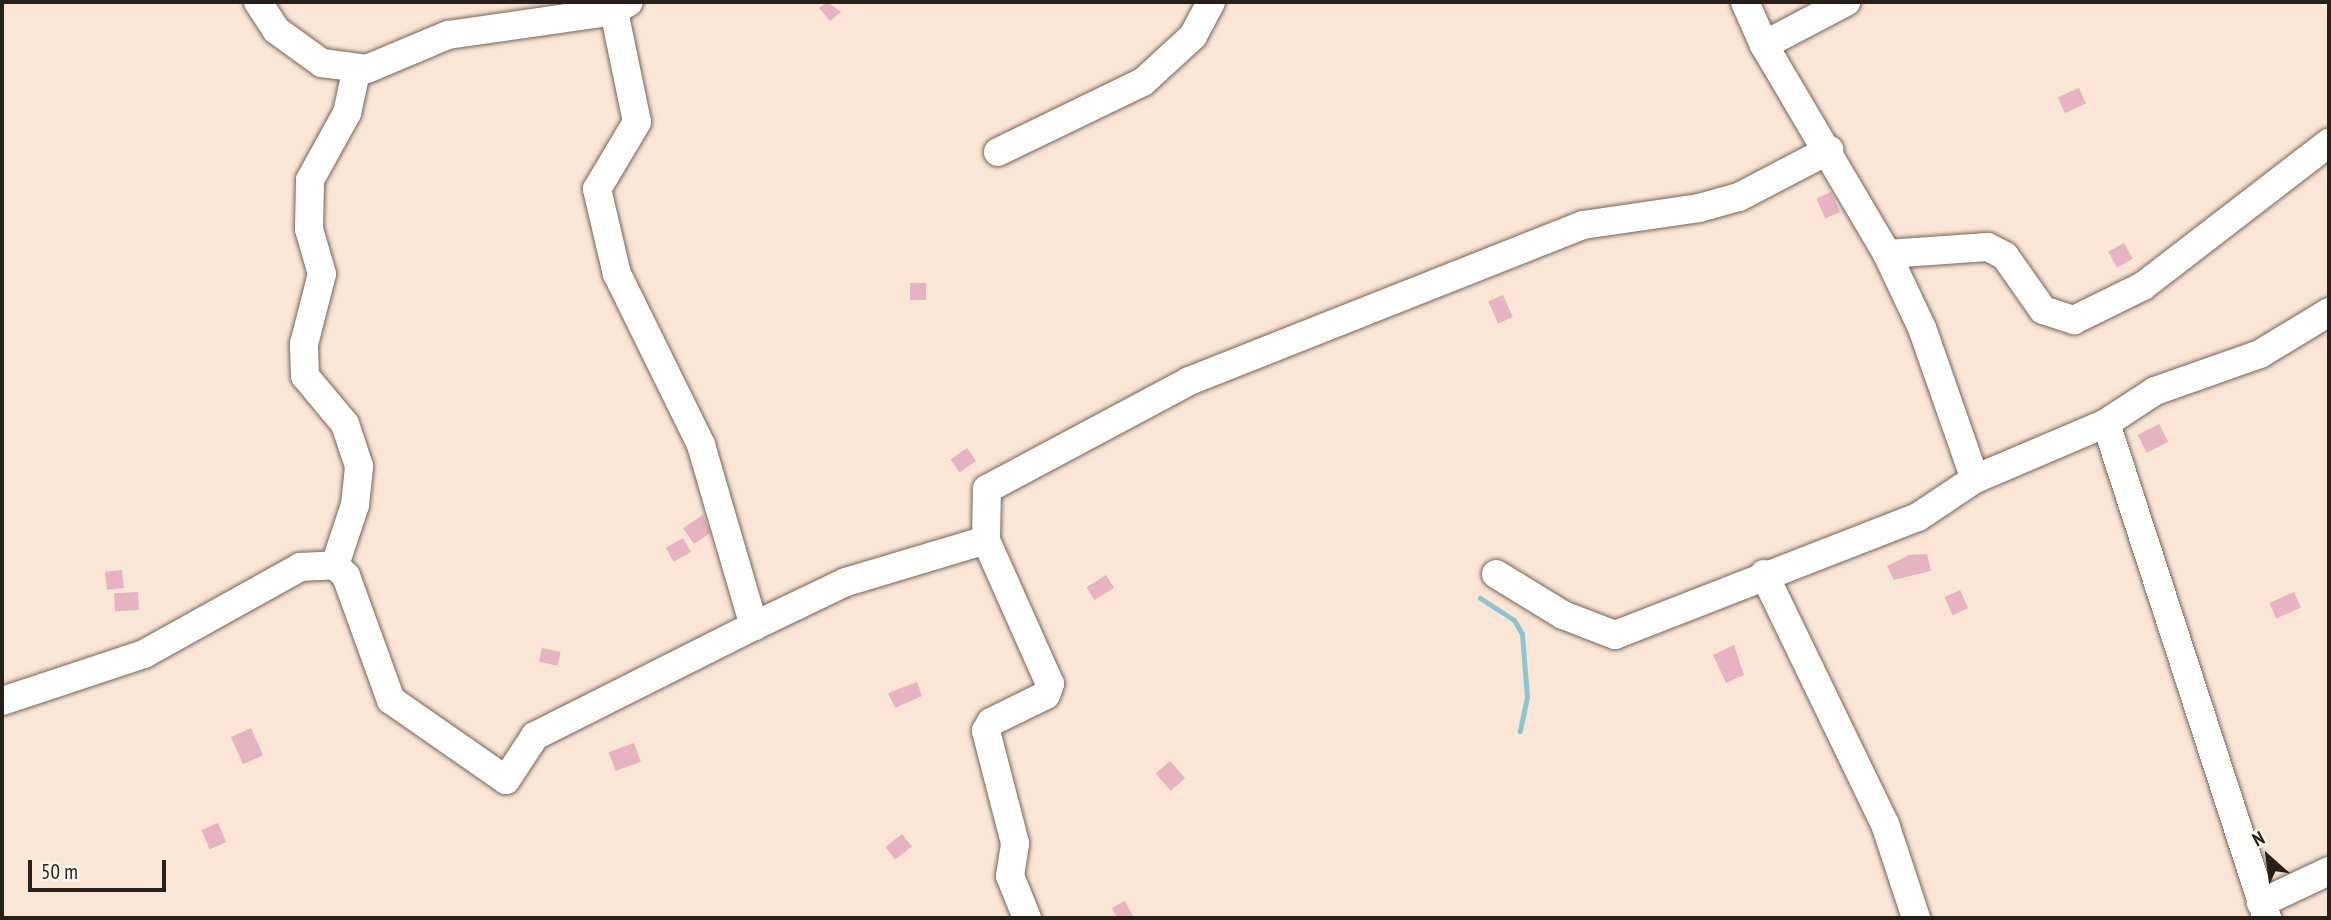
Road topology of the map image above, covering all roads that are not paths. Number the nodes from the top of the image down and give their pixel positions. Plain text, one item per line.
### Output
1 (258, 2) edge
2 (1211, 2) edge
3 (1745, 2) edge
4 (1846, 2) edge
5 (622, 6) edge
6 (1764, 45) junction
7 (357, 68) junction
8 (2329, 143) edge
9 (1829, 150) junction
10 (998, 152) dead end
11 (1887, 254) junction
12 (2329, 312) edge
13 (2106, 423) junction
14 (1975, 479) junction
15 (986, 540) junction
16 (335, 565) junction
17 (1496, 574) dead end
18 (1764, 574) junction
19 (754, 626) junction
20 (2, 701) edge
21 (2329, 871) edge
22 (2264, 910) edge
23 (1027, 918) edge
24 (1916, 918) edge

1 - 7 street
2 - 10 street
3 - 6 street
4 - 6 street
5 - 7 street
5 - 19 street
6 - 9 street
7 - 16 street
8 - 11 street
9 - 11 street
9 - 15 street
11 - 14 street
12 - 13 street
13 - 14 street
13 - 22 street
14 - 18 street
15 - 19 street
15 - 23 street
16 - 19 street
16 - 20 street
17 - 18 street
18 - 24 street
21 - 22 street

